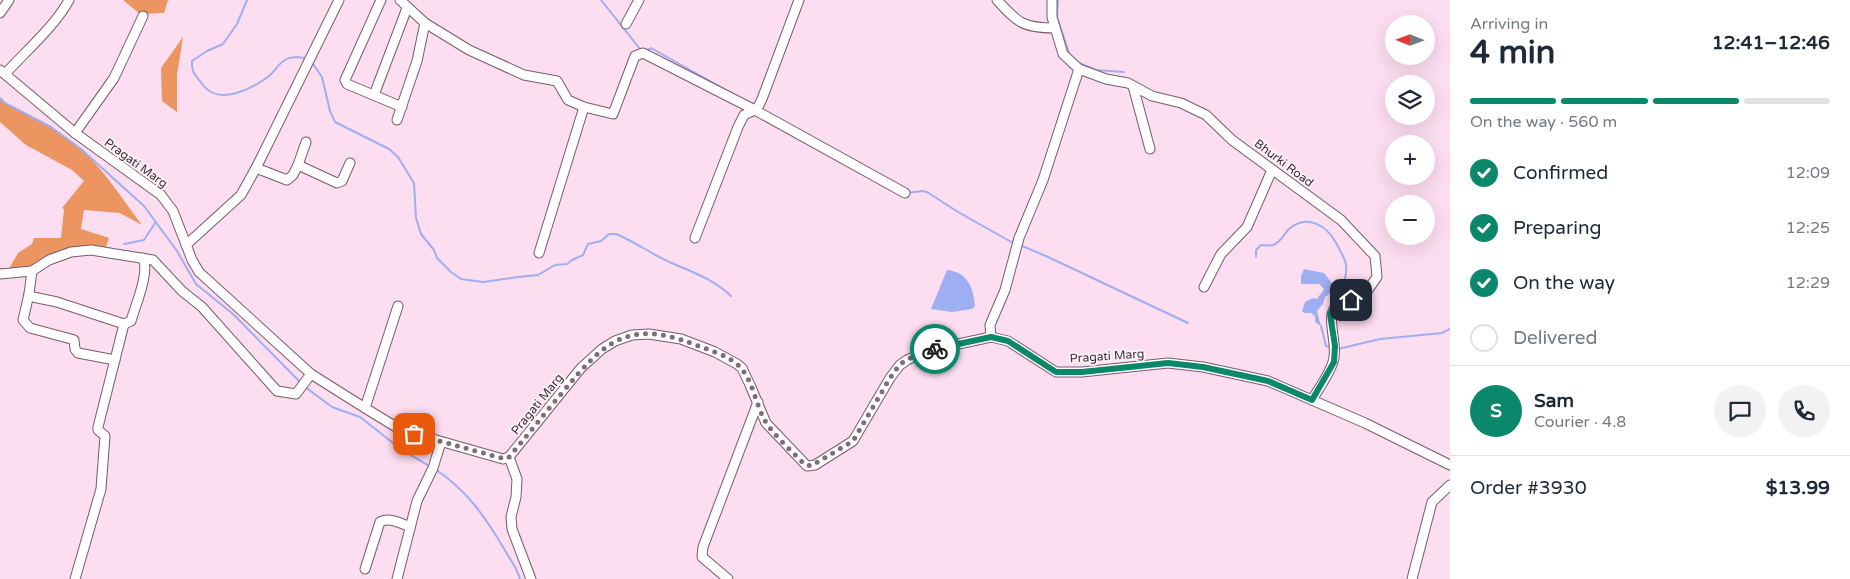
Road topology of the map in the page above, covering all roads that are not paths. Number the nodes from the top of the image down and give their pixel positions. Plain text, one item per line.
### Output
1 (10, 0) edge
2 (68, 0) edge
3 (339, 0) edge
4 (381, 0) edge
5 (400, 0) edge
6 (639, 0) edge
7 (799, 0) edge
8 (997, 0) edge
9 (1052, 0) edge
10 (407, 8) junction
11 (0, 13) edge
12 (143, 16) dead end
13 (425, 23) junction
14 (626, 24) dead end
15 (1055, 28) junction
16 (1079, 69) junction
17 (2, 72) edge
18 (1133, 86) junction
19 (374, 95) junction
20 (402, 107) junction
21 (584, 107) junction
22 (753, 109) junction
23 (397, 120) dead end
24 (75, 133) junction
25 (306, 142) dead end
26 (1150, 149) dead end
27 (350, 163) dead end
28 (298, 165) junction
29 (256, 168) junction
30 (1272, 170) junction
31 (905, 193) dead end
32 (696, 238) dead end
33 (186, 245) junction
34 (540, 252) dead end
35 (143, 258) junction
36 (32, 271) junction
37 (0, 274) edge
38 (1204, 287) dead end
39 (29, 294) junction
40 (398, 306) dead end
41 (124, 324) junction
42 (991, 337) junction
43 (115, 360) junction
44 (312, 374) junction
45 (1312, 400) junction
46 (758, 402) junction
47 (365, 408) junction
48 (441, 442) junction
49 (509, 457) junction
50 (1450, 465) edge
51 (1450, 485) edge
52 (410, 527) junction
53 (365, 569) dead end
54 (75, 579) edge
55 (397, 579) edge
56 (530, 579) edge
57 (728, 579) edge
58 (1412, 579) edge

1 - 11 street
2 - 17 street
3 - 29 street
4 - 19 street
5 - 10 street
6 - 14 street
7 - 22 street
8 - 15 street
9 - 15 street
10 - 13 street
10 - 19 street
12 - 24 street
13 - 20 street
13 - 21 street
15 - 16 street
16 - 18 street, Bhurki Road
16 - 42 street
17 - 24 street, Pragati Marg
18 - 26 street
18 - 30 street, Bhurki Road
19 - 20 street
20 - 23 street
21 - 22 street
21 - 34 street
22 - 31 street
22 - 32 street
24 - 33 street, Pragati Marg
25 - 28 street
27 - 28 street
28 - 29 street
29 - 33 street
30 - 38 street
30 - 45 street, Bhurki Road
33 - 44 street, Pragati Marg
35 - 36 street
35 - 41 street
35 - 44 street
36 - 37 street
36 - 39 street
39 - 41 street
39 - 43 street
40 - 47 street
41 - 43 street
42 - 45 street, Pragati Marg
42 - 46 street, Pragati Marg
43 - 54 street
44 - 47 street, Pragati Marg
45 - 50 street, Pragati Marg
46 - 49 street, Pragati Marg
46 - 57 street
47 - 48 street, Pragati Marg
48 - 49 street, Pragati Marg
48 - 52 street
49 - 56 street
51 - 58 street
52 - 53 street
52 - 55 street

